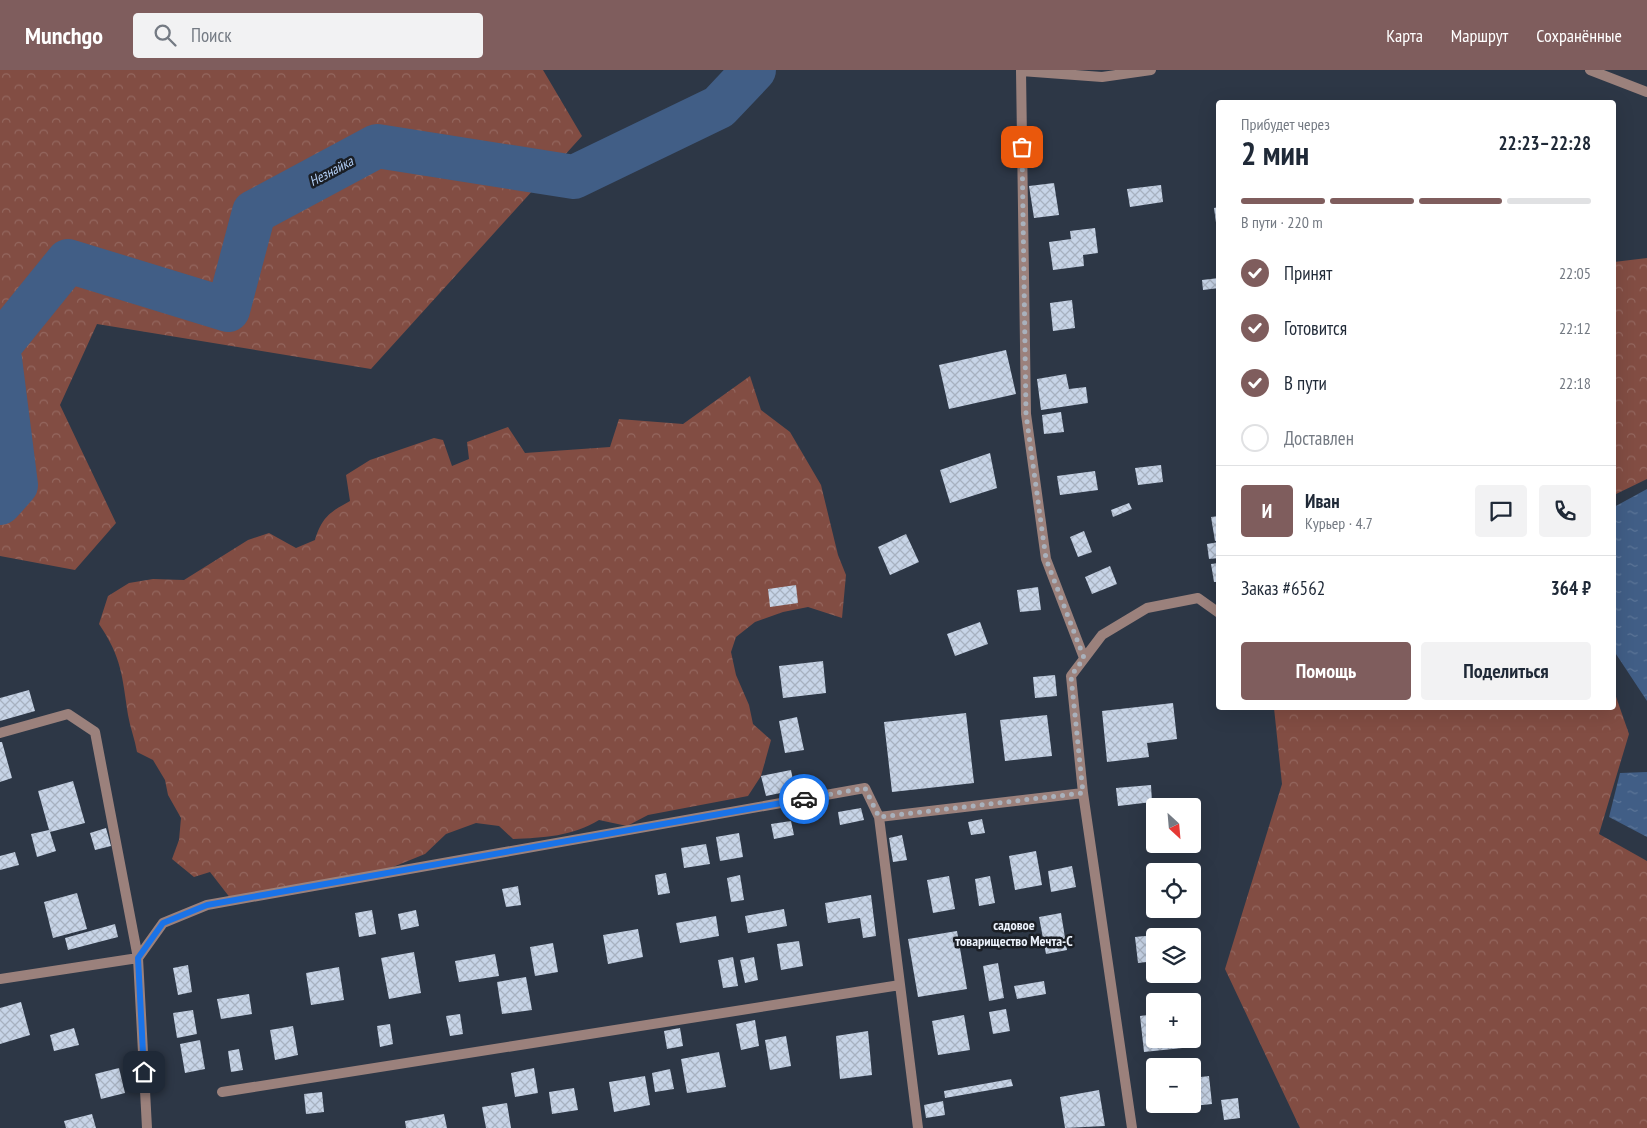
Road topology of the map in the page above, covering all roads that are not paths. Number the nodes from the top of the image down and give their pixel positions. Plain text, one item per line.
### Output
1 (1151, 70) edge
2 (1590, 70) edge
3 (1647, 92) edge
4 (1216, 610) edge
5 (1084, 658) junction
6 (0, 733) edge
7 (1083, 793) junction
8 (879, 817) junction
9 (138, 958) junction
10 (0, 979) edge
11 (900, 985) junction
12 (222, 1092) dead end
13 (147, 1128) edge
14 (918, 1128) edge
15 (1132, 1128) edge

1 - 5 street
2 - 3 street
4 - 5 street
5 - 7 street
6 - 9 street
7 - 8 street
7 - 15 street
8 - 9 street
8 - 11 street
9 - 10 street
9 - 13 street
11 - 12 street
11 - 14 street

